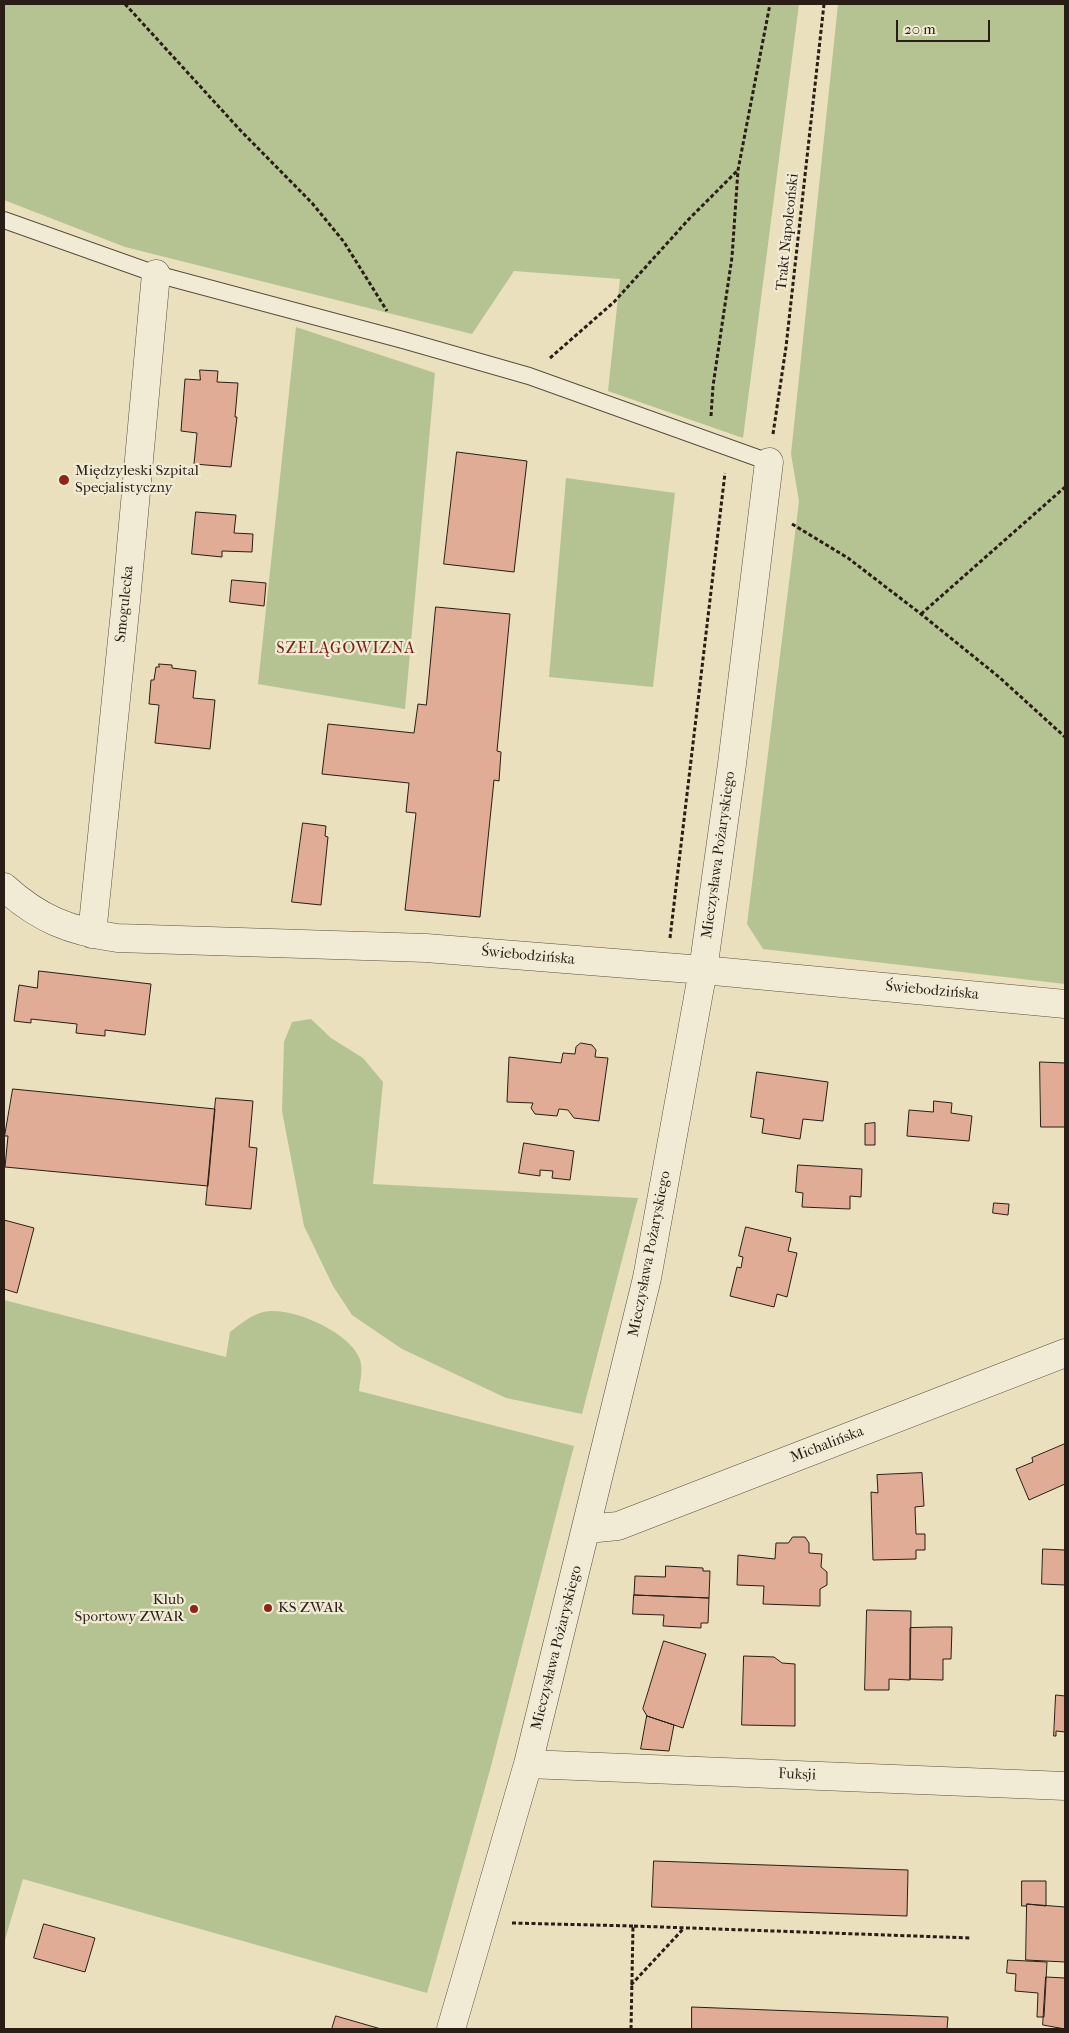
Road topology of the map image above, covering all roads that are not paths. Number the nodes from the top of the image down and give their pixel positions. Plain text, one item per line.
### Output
1 (4, 220) edge
2 (156, 274) junction
3 (769, 462) joint
4 (4, 887) edge
5 (92, 934) junction
6 (703, 970) junction
7 (1065, 1004) edge
8 (1065, 1353) edge
9 (587, 1529) junction
10 (528, 1764) junction
11 (1065, 1786) edge
12 (451, 2029) edge

1 - 2 lane
2 - 3 lane
2 - 5 street, Smogulecka
3 - 6 street, Mieczysława Pożaryskiego
4 - 5 street, Świebodzińska
5 - 6 street, Świebodzińska
6 - 7 street, Świebodzińska
6 - 9 street, Mieczysława Pożaryskiego
8 - 9 street, Michalińska
9 - 10 street, Mieczysława Pożaryskiego
10 - 11 street, Fuksji
10 - 12 street, Mieczysława Pożaryskiego

